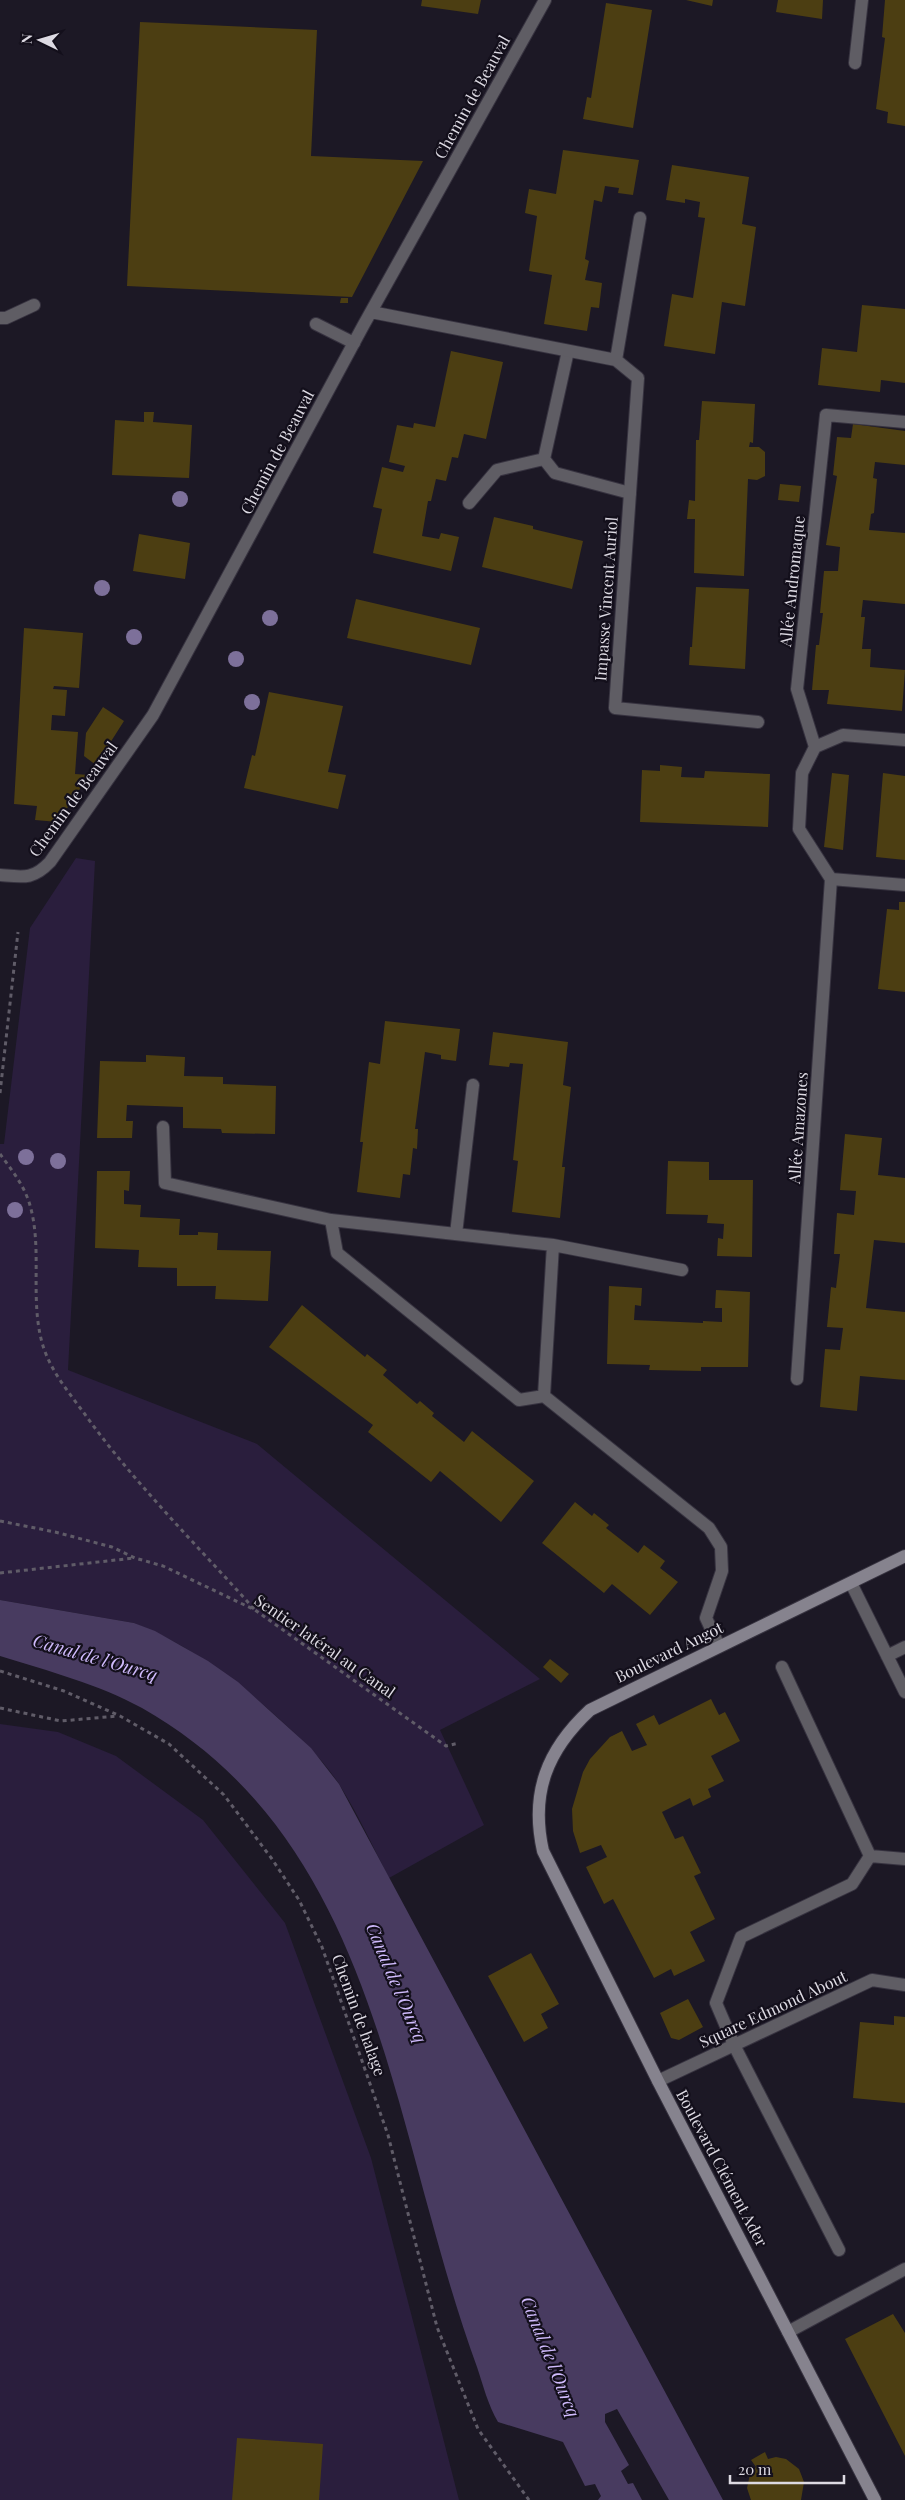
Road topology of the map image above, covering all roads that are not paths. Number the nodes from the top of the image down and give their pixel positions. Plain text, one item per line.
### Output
1 (545, 0) edge
2 (862, 0) edge
3 (855, 64) dead end
4 (640, 218) dead end
5 (34, 305) dead end
6 (371, 312) junction
7 (0, 318) edge
8 (316, 324) dead end
9 (354, 344) junction
10 (568, 351) junction
11 (616, 360) junction
12 (905, 422) edge
13 (544, 459) junction
14 (630, 493) junction
15 (469, 503) dead end
16 (758, 722) dead end
17 (905, 740) edge
18 (815, 747) junction
19 (0, 875) edge
20 (831, 879) junction
21 (905, 885) edge
22 (473, 1085) dead end
23 (163, 1127) dead end
24 (331, 1220) junction
25 (456, 1234) junction
26 (553, 1245) junction
27 (682, 1270) dead end
28 (797, 1378) dead end
29 (544, 1396) junction
30 (905, 1556) edge
31 (851, 1583) junction
32 (719, 1646) junction
33 (905, 1647) edge
34 (887, 1656) junction
35 (782, 1667) dead end
36 (905, 1692) edge
37 (543, 1851) joint
38 (870, 1856) junction
39 (905, 1859) edge
40 (905, 1985) edge
41 (734, 2045) junction
42 (658, 2081) junction
43 (839, 2250) dead end
44 (905, 2270) edge
45 (788, 2332) junction
46 (874, 2500) edge

1 - 6 street, Chemin de Beauval
2 - 3 street
4 - 11 street
5 - 7 street
6 - 9 street, Chemin de Beauval
6 - 10 street, Impasse Vincent Auriol
8 - 9 street
9 - 19 street, Chemin de Beauval
10 - 11 street, Impasse Vincent Auriol
10 - 13 street
11 - 14 street, Impasse Vincent Auriol
12 - 18 street, Allée Andromaque
13 - 14 street
13 - 15 street
14 - 16 street, Impasse Vincent Auriol
17 - 18 street
18 - 20 street
20 - 21 street
20 - 28 street, Allée Amazones
22 - 25 street
23 - 24 street
24 - 25 street
24 - 29 street
25 - 26 street
26 - 27 street
26 - 29 street
29 - 32 street
30 - 31 street, Boulevard Angot
31 - 32 street, Boulevard Angot
31 - 34 street
32 - 37 street, Boulevard Angot
33 - 34 street
34 - 36 street
35 - 38 street
37 - 42 street, Boulevard Clément Ader
38 - 39 street
38 - 41 street
40 - 41 street, Square Edmond About
41 - 42 street, Square Edmond About
41 - 43 street
42 - 45 street, Boulevard Clément Ader
44 - 45 street
45 - 46 street, Boulevard Clément Ader

